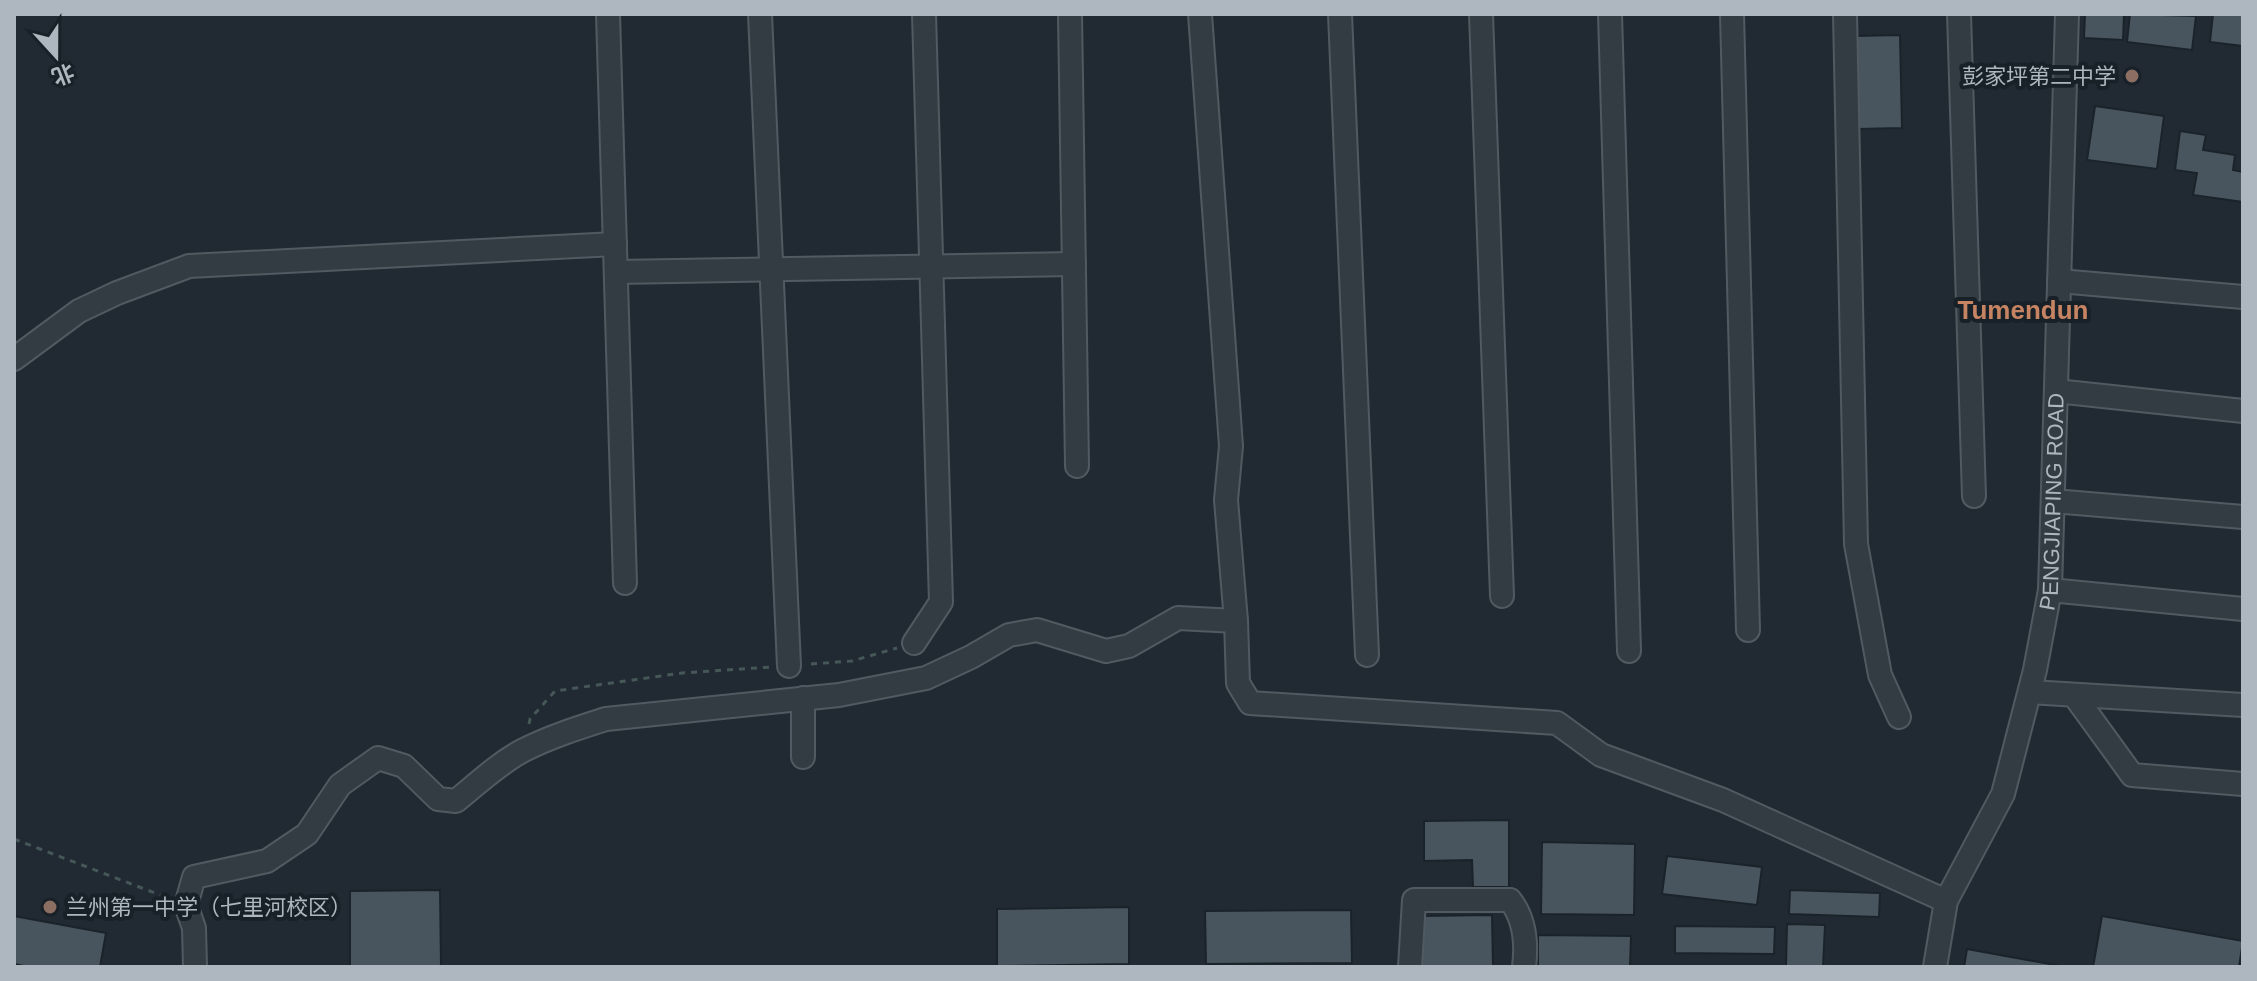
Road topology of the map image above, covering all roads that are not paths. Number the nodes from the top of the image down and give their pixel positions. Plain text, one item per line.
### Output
1 (608, 14) edge
2 (760, 14) edge
3 (924, 14) edge
4 (1070, 14) edge
5 (1200, 14) edge
6 (1340, 14) edge
7 (1481, 14) edge
8 (1610, 14) edge
9 (1732, 14) edge
10 (1845, 14) edge
11 (1959, 14) edge
12 (2054, 14) edge
13 (2067, 14) edge
14 (615, 244) junction
15 (1074, 264) junction
16 (932, 267) junction
17 (771, 270) junction
18 (616, 272) junction
19 (2059, 281) junction
20 (2243, 297) edge
21 (14, 359) edge
22 (2056, 391) junction
23 (2243, 411) edge
24 (1077, 466) dead end
25 (1974, 496) dead end
26 (2053, 501) junction
27 (2243, 517) edge
28 (625, 583) dead end
29 (2050, 590) junction
30 (1502, 596) dead end
31 (2243, 609) edge
32 (1236, 621) junction
33 (1748, 630) dead end
34 (914, 643) road end
35 (1629, 651) dead end
36 (1367, 655) dead end
37 (789, 666) road end
38 (2030, 692) junction
39 (2074, 695) junction
40 (803, 698) junction
41 (2243, 705) edge
42 (1899, 717) dead end
43 (803, 757) dead end
44 (2243, 784) edge
45 (1946, 901) junction
46 (195, 967) edge
47 (1410, 967) edge
48 (1524, 967) edge
49 (1935, 967) edge

1 - 14 street
2 - 17 street
3 - 16 street
4 - 15 street
5 - 32 street
6 - 36 street
7 - 30 street
8 - 35 street
9 - 33 street
10 - 42 street
11 - 25 street
12 - 13 street
13 - 19 street, PENGJIAPING ROAD
14 - 18 street
14 - 21 street
15 - 16 street
15 - 24 street
16 - 17 street
16 - 34 street
17 - 18 street
17 - 37 street
18 - 28 street
19 - 20 street
19 - 22 street, PENGJIAPING ROAD
22 - 23 street
22 - 26 street, PENGJIAPING ROAD
26 - 27 street
26 - 29 street, PENGJIAPING ROAD
29 - 31 street
29 - 38 street, PENGJIAPING ROAD
32 - 40 street
32 - 45 street
38 - 39 street
38 - 45 street, PENGJIAPING ROAD
39 - 41 street
39 - 44 street
40 - 43 street
40 - 46 street
45 - 49 street, PENGJIAPING ROAD
47 - 48 street

